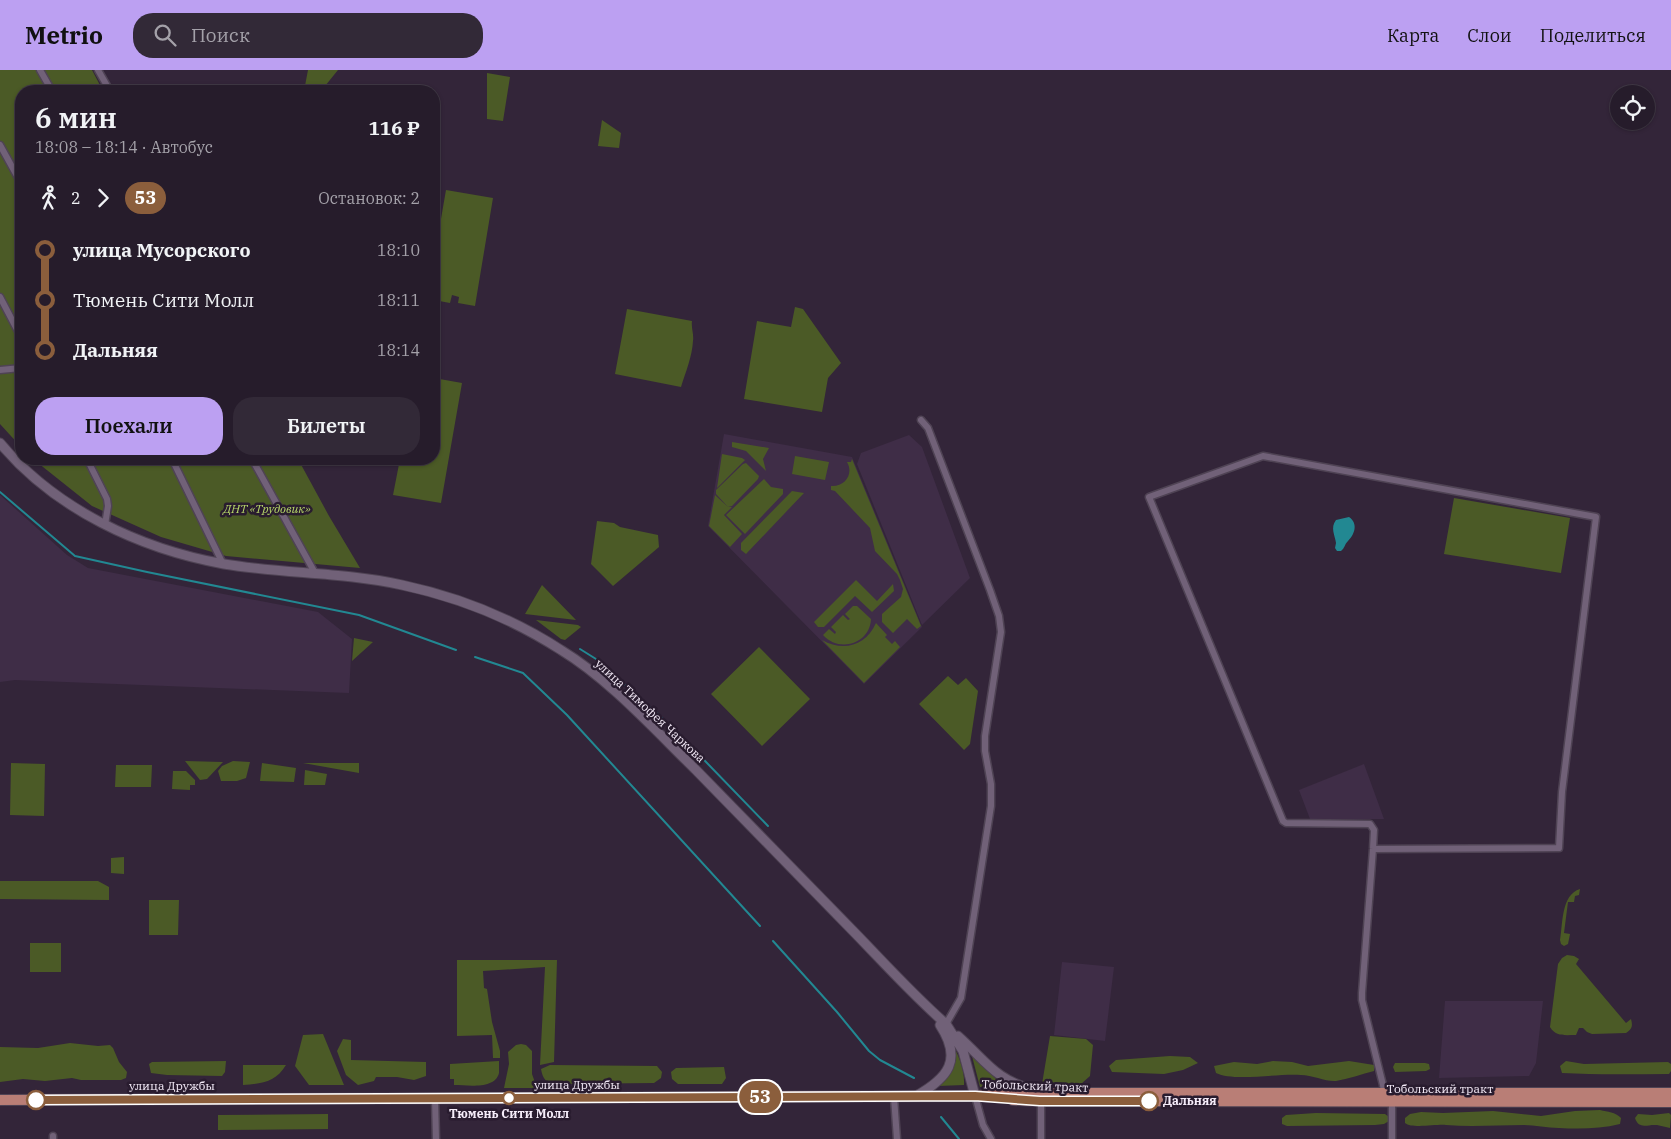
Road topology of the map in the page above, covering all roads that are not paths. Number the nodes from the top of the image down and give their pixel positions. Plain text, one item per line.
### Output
1 (40, 70) edge
2 (98, 70) edge
3 (49, 85) edge
4 (107, 85) edge
5 (0, 145) edge
6 (15, 172) edge
7 (0, 296) edge
8 (15, 325) edge
9 (15, 369) edge
10 (0, 370) edge
11 (921, 420) dead end
12 (0, 443) edge
13 (15, 458) edge
14 (22, 465) edge
15 (90, 465) edge
16 (175, 465) edge
17 (255, 465) edge
18 (105, 525) junction
19 (223, 564) junction
20 (314, 573) junction
21 (1373, 849) junction
22 (930, 1010) junction
23 (946, 1024) junction
24 (1384, 1093) junction
25 (1671, 1093) edge
26 (916, 1096) junction
27 (975, 1096) junction
28 (894, 1097) junction
29 (1041, 1097) junction
30 (1196, 1097) junction
31 (435, 1098) junction
32 (0, 1100) edge
33 (1392, 1102) junction
34 (1671, 1102) edge
35 (436, 1139) edge
36 (898, 1139) edge
37 (991, 1139) edge
38 (1041, 1139) edge
39 (1392, 1139) edge

1 - 3 street
2 - 4 street
5 - 6 street
7 - 8 street
9 - 10 street
11 - 23 street
12 - 13 main road, улица Тимофея Чаркова
14 - 18 main road, улица Тимофея Чаркова
15 - 18 street
16 - 19 street
17 - 20 street
18 - 19 main road, улица Тимофея Чаркова
19 - 20 main road, улица Тимофея Чаркова
20 - 22 main road, улица Тимофея Чаркова
21 - 21 street
21 - 24 street
22 - 23 main road, улица Тимофея Чаркова
22 - 26 main road
23 - 27 main road, улица Тимофея Чаркова
23 - 29 main road
24 - 25 main road, Тобольский тракт
24 - 30 main road, Тобольский тракт
26 - 27 main road, улица Дружбы
26 - 28 main road, улица Дружбы
27 - 29 main road, Тобольский тракт
27 - 37 street
28 - 31 main road, улица Дружбы
28 - 36 street
29 - 30 main road, Тобольский тракт
29 - 38 street
30 - 33 main road, Тобольский тракт
31 - 32 main road, улица Дружбы
31 - 35 street
33 - 34 main road, Тобольский тракт
33 - 39 street

